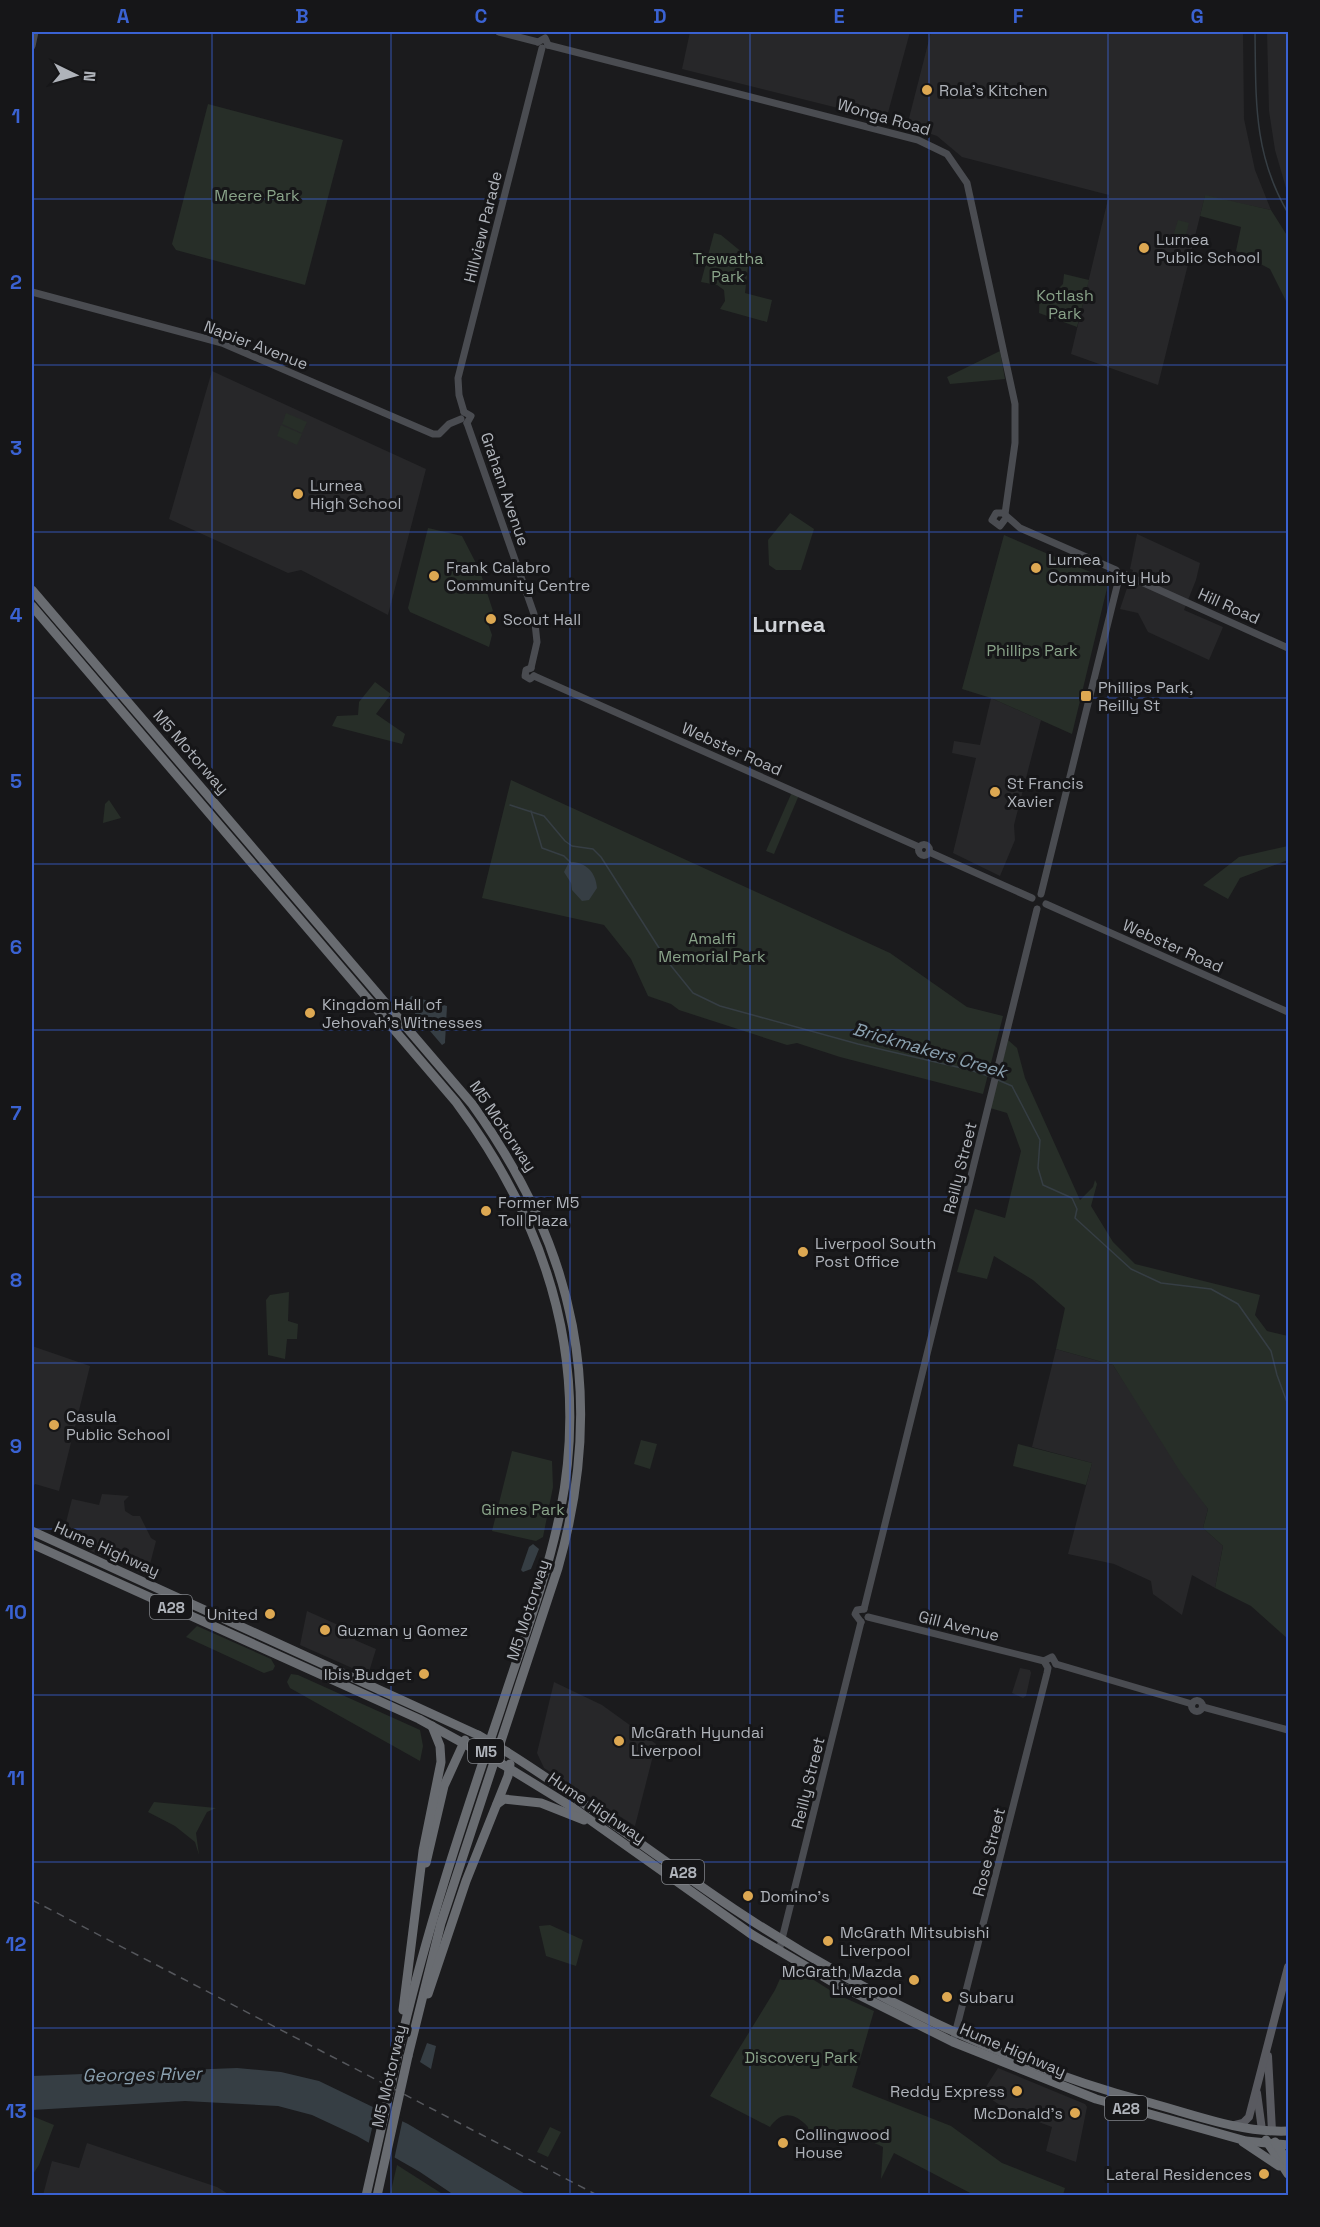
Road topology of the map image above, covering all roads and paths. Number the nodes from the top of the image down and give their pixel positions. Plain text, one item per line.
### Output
1 (35, 32) edge
2 (499, 32) edge
3 (542, 45) junction
4 (32, 46) edge
5 (32, 292) edge
6 (464, 418) junction
7 (1003, 515) junction
8 (1003, 525) junction
9 (1020, 528) junction
10 (1122, 577) junction
11 (32, 590) edge
12 (32, 606) edge
13 (1288, 648) edge
14 (534, 676) joint
15 (1041, 894) junction
16 (1032, 898) junction
17 (1046, 904) junction
18 (1037, 909) junction
19 (1288, 1012) edge
20 (32, 1531) edge
21 (32, 1544) edge
22 (864, 1609) junction
23 (868, 1617) junction
24 (861, 1622) junction
25 (1044, 1661) junction
26 (1056, 1664) junction
27 (1048, 1668) junction
28 (432, 1726) junction
29 (1288, 1730) edge
30 (478, 1735) junction
31 (463, 1743) junction
32 (506, 1761) junction
33 (497, 1804) junction
34 (592, 1822) junction
35 (418, 1895) junction
36 (782, 1939) junction
37 (779, 1951) junction
38 (1288, 1966) edge
39 (957, 2032) junction
40 (953, 2042) junction
41 (1268, 2048) junction
42 (403, 2055) junction
43 (1259, 2076) junction
44 (1233, 2125) junction
45 (1267, 2130) junction
46 (1288, 2131) edge
47 (1239, 2139) junction
48 (1272, 2145) junction
49 (1288, 2145) edge
50 (1286, 2168) edge
51 (366, 2196) edge
52 (377, 2196) edge

1 - 4 street
2 - 3 street, Wonga Road
3 - 6 street, Hillview Parade
3 - 7 street, Wonga Road
5 - 6 street, Napier Avenue
6 - 14 street, Graham Avenue
7 - 8 street
7 - 8 street
7 - 9 street
8 - 9 street
9 - 10 street, Hill Road
10 - 13 street, Hill Road
10 - 15 street
11 - 42 highway, M5 Motorway / M5
12 - 42 highway, M5 Motorway / M5
14 - 16 street, Webster Road
15 - 16 street
15 - 17 street
16 - 18 street
17 - 18 street
17 - 19 street, Webster Road
18 - 22 street, Reilly Street
20 - 30 highway, Hume Highway / A28
21 - 28 highway, Hume Highway / A28
22 - 23 street
22 - 24 street, Reilly Street
23 - 24 street
23 - 25 street, Gill Avenue
24 - 36 street, Reilly Street
25 - 26 street
25 - 27 street
26 - 27 street
26 - 29 street
27 - 39 street, Rose Street
28 - 31 highway, Hume Highway / A28
28 - 35 highway
30 - 31 highway
30 - 32 highway, Hume Highway / A28, bridge
31 - 32 highway, Hume Highway / A28, bridge
31 - 35 highway
32 - 33 highway
32 - 34 highway, Hume Highway / A28
32 - 36 highway, Hume Highway / A28
33 - 34 highway
33 - 42 highway
34 - 37 highway, Hume Highway / A28
35 - 42 highway
36 - 37 street, Reilly Street
36 - 39 highway, Hume Highway / A28
37 - 40 highway, Hume Highway / A28
38 - 41 main road
39 - 40 street, Rose Street
39 - 44 highway, Hume Highway / A28
40 - 47 highway, Hume Highway / A28
41 - 43 main road
41 - 45 main road
42 - 51 highway, M5 Motorway / M5, bridge
42 - 52 highway, M5 Motorway / M5, bridge
43 - 44 main road
43 - 45 main road
44 - 45 highway, Hume Highway / A28
45 - 46 highway, A28
45 - 48 highway
47 - 48 highway, Hume Highway / A28
47 - 50 highway
48 - 49 highway, A28
48 - 50 highway

